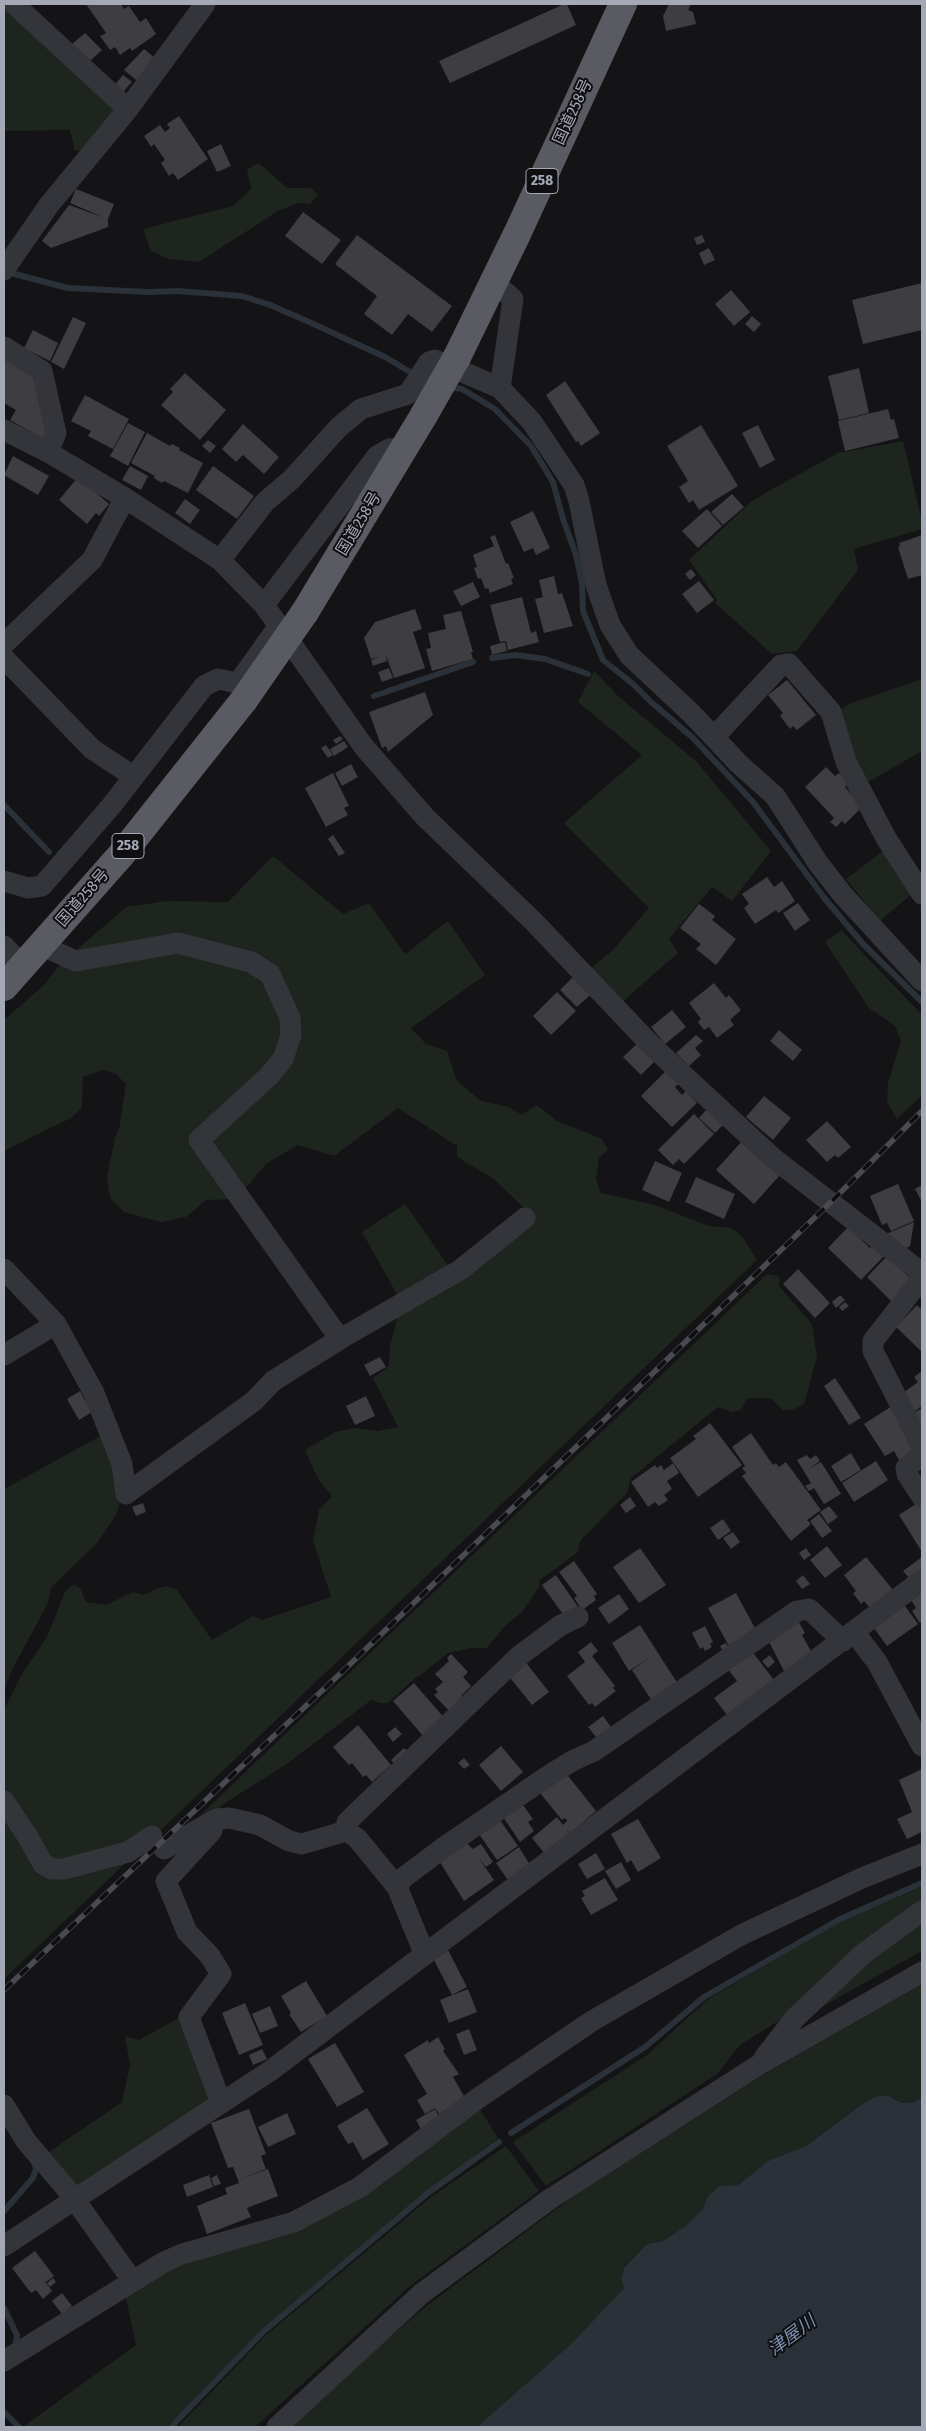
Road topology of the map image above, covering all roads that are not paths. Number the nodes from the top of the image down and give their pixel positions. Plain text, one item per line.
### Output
1 (14, 4) edge
2 (205, 4) edge
3 (623, 4) edge
4 (128, 109) junction
5 (8, 264) edge
6 (494, 282) junction
7 (4, 347) edge
8 (500, 388) junction
9 (416, 404) junction
10 (4, 430) edge
11 (405, 448) junction
12 (48, 452) junction
13 (125, 498) junction
14 (220, 560) junction
15 (264, 605) junction
16 (278, 627) junction
17 (4, 644) edge
18 (4, 658) edge
19 (714, 737) junction
20 (133, 776) junction
21 (4, 881) edge
22 (922, 894) edge
23 (4, 946) edge
24 (42, 946) junction
25 (23, 967) junction
26 (922, 981) edge
27 (4, 986) edge
28 (525, 1218) dead end
29 (4, 1269) edge
30 (922, 1273) edge
31 (922, 1278) edge
32 (56, 1324) junction
33 (340, 1339) junction
34 (4, 1355) edge
35 (922, 1447) edge
36 (922, 1455) edge
37 (922, 1497) edge
38 (922, 1580) edge
39 (578, 1617) dead end
40 (848, 1636) junction
41 (922, 1746) edge
42 (4, 1801) edge
43 (216, 1819) junction
44 (346, 1831) junction
45 (922, 1854) edge
46 (396, 1887) junction
47 (922, 1912) edge
48 (425, 1955) junction
49 (922, 1972) edge
50 (758, 2066) junction
51 (221, 2103) junction
52 (4, 2105) edge
53 (75, 2200) junction
54 (4, 2246) edge
55 (132, 2280) junction
56 (4, 2361) edge
57 (277, 2427) edge

1 - 4 street
2 - 4 street
3 - 6 highway, 国道258号 / 258
4 - 5 street
6 - 8 street
6 - 9 highway, 国道258号 / 258, bridge
7 - 12 street
8 - 9 street
8 - 19 street
9 - 11 highway, 国道258号 / 258
9 - 14 street
10 - 12 street
11 - 15 street
11 - 24 highway, 国道258号 / 258, bridge
12 - 13 street
13 - 14 street
13 - 17 street
14 - 15 street
15 - 16 street
16 - 20 street
16 - 30 street
18 - 20 street
19 - 22 street
19 - 26 street
20 - 21 street
23 - 25 street
24 - 25 highway, 国道258号 / 258
24 - 33 street
25 - 27 highway, 国道258号 / 258
28 - 33 street
29 - 32 street
31 - 35 street
32 - 33 street
32 - 34 street
36 - 37 street
38 - 40 street
39 - 44 street
40 - 41 street
40 - 46 street
40 - 48 street
42 - 43 street
43 - 44 street
43 - 51 street
44 - 46 street
45 - 55 street
46 - 48 street
47 - 50 street
48 - 51 street
49 - 50 street
50 - 57 street
51 - 53 street
52 - 53 street
53 - 54 street
53 - 55 street
55 - 56 street

